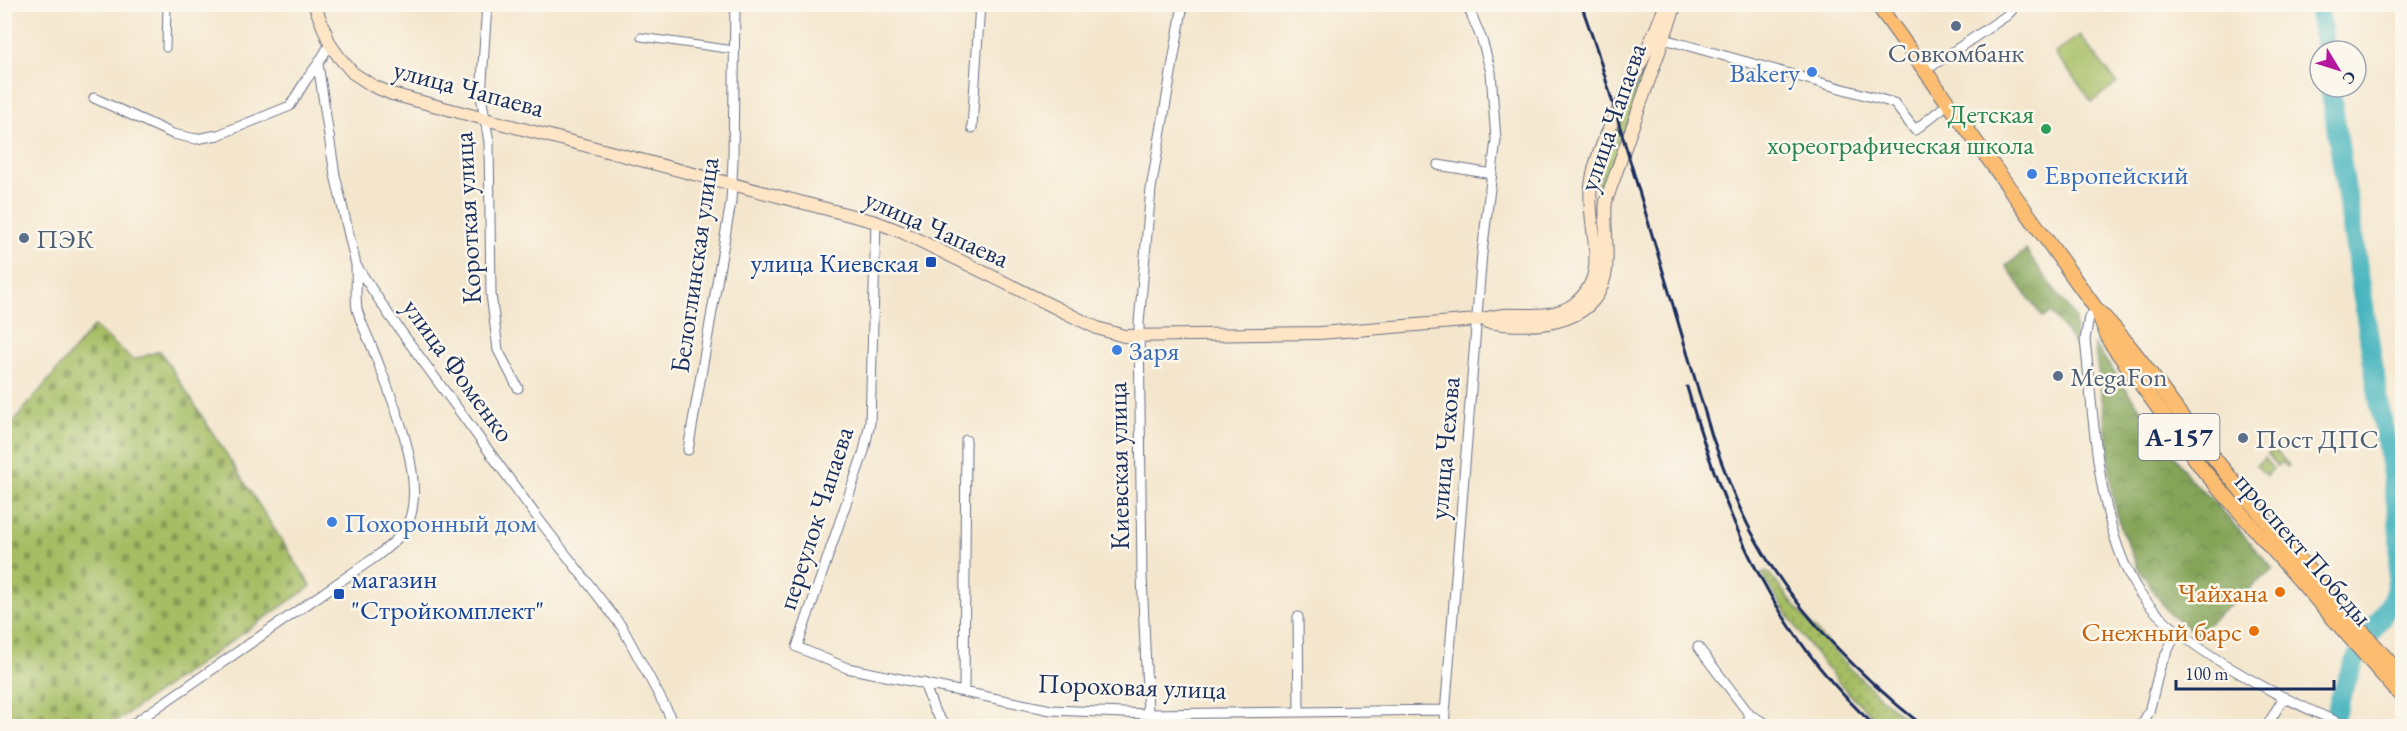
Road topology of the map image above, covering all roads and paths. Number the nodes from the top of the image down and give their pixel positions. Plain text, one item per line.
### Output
1 (167, 4) edge
2 (314, 4) edge
3 (487, 4) edge
4 (735, 4) edge
5 (980, 4) edge
6 (1183, 4) edge
7 (1467, 4) edge
8 (1666, 4) edge
9 (1676, 4) edge
10 (1876, 4) edge
11 (2012, 4) edge
12 (641, 37) dead end
13 (1671, 41) dead end
14 (330, 44) junction
15 (166, 48) dead end
16 (734, 50) junction
17 (318, 64) junction
18 (1926, 70) junction
19 (94, 98) dead end
20 (1949, 103) junction
21 (485, 119) junction
22 (972, 128) dead end
23 (1438, 165) dead end
24 (1492, 174) junction
25 (732, 183) junction
26 (876, 222) junction
27 (356, 265) junction
28 (2097, 310) junction
29 (1477, 320) junction
30 (1138, 336) junction
31 (518, 388) dead end
32 (966, 440) dead end
33 (688, 450) dead end
34 (2281, 550) junction
35 (1298, 617) dead end
36 (2177, 631) junction
37 (1698, 647) dead end
38 (797, 648) joint
39 (2403, 676) edge
40 (924, 684) junction
41 (964, 692) junction
42 (2284, 697) junction
43 (2403, 697) edge
44 (1445, 710) junction
45 (1299, 711) junction
46 (1148, 714) junction
47 (1750, 715) junction
48 (130, 726) edge
49 (673, 726) edge
50 (945, 726) edge
51 (1444, 726) edge
52 (1746, 726) edge
53 (1771, 726) edge
54 (2141, 726) edge
55 (2266, 726) edge
56 (2347, 726) edge

1 - 15 street
2 - 14 main road
3 - 21 street, Короткая улица
4 - 16 street, Белоглинская улица
5 - 22 street
6 - 30 street, Киевская улица
7 - 24 street, улица Чехова
8 - 29 main road, улица Чапаева
9 - 29 main road, улица Чапаева
10 - 18 main road, проспект Победы / А-157
11 - 18 street
12 - 16 street
13 - 20 street
14 - 17 street
14 - 21 main road, улица Чапаева
16 - 25 street, Белоглинская улица
17 - 19 street
17 - 27 street, улица Фоменко
18 - 20 main road, проспект Победы / А-157
20 - 28 main road, проспект Победы / А-157
21 - 25 main road, улица Чапаева
21 - 31 street, Короткая улица
23 - 24 street
24 - 29 street, улица Чехова
25 - 26 main road, улица Чапаева
25 - 33 street, Белоглинская улица
26 - 30 main road, улица Чапаева
26 - 38 street, переулок Чапаева
27 - 48 street
27 - 49 street, улица Фоменко
28 - 34 main road, проспект Победы / А-157
28 - 36 street
29 - 30 main road, улица Чапаева
29 - 44 street, улица Чехова
30 - 46 street, Киевская улица
32 - 41 street
34 - 39 main road, проспект Победы / А-157
34 - 43 main road, проспект Победы / А-157
35 - 45 street
36 - 42 street
36 - 54 street
37 - 47 street
38 - 40 street, Пороховая улица
40 - 41 street, Пороховая улица
40 - 50 street
41 - 46 street, Пороховая улица
42 - 55 street
42 - 56 street
44 - 45 street, Пороховая улица
44 - 51 street, улица Чехова
45 - 46 street, Пороховая улица
47 - 52 street
47 - 53 street

